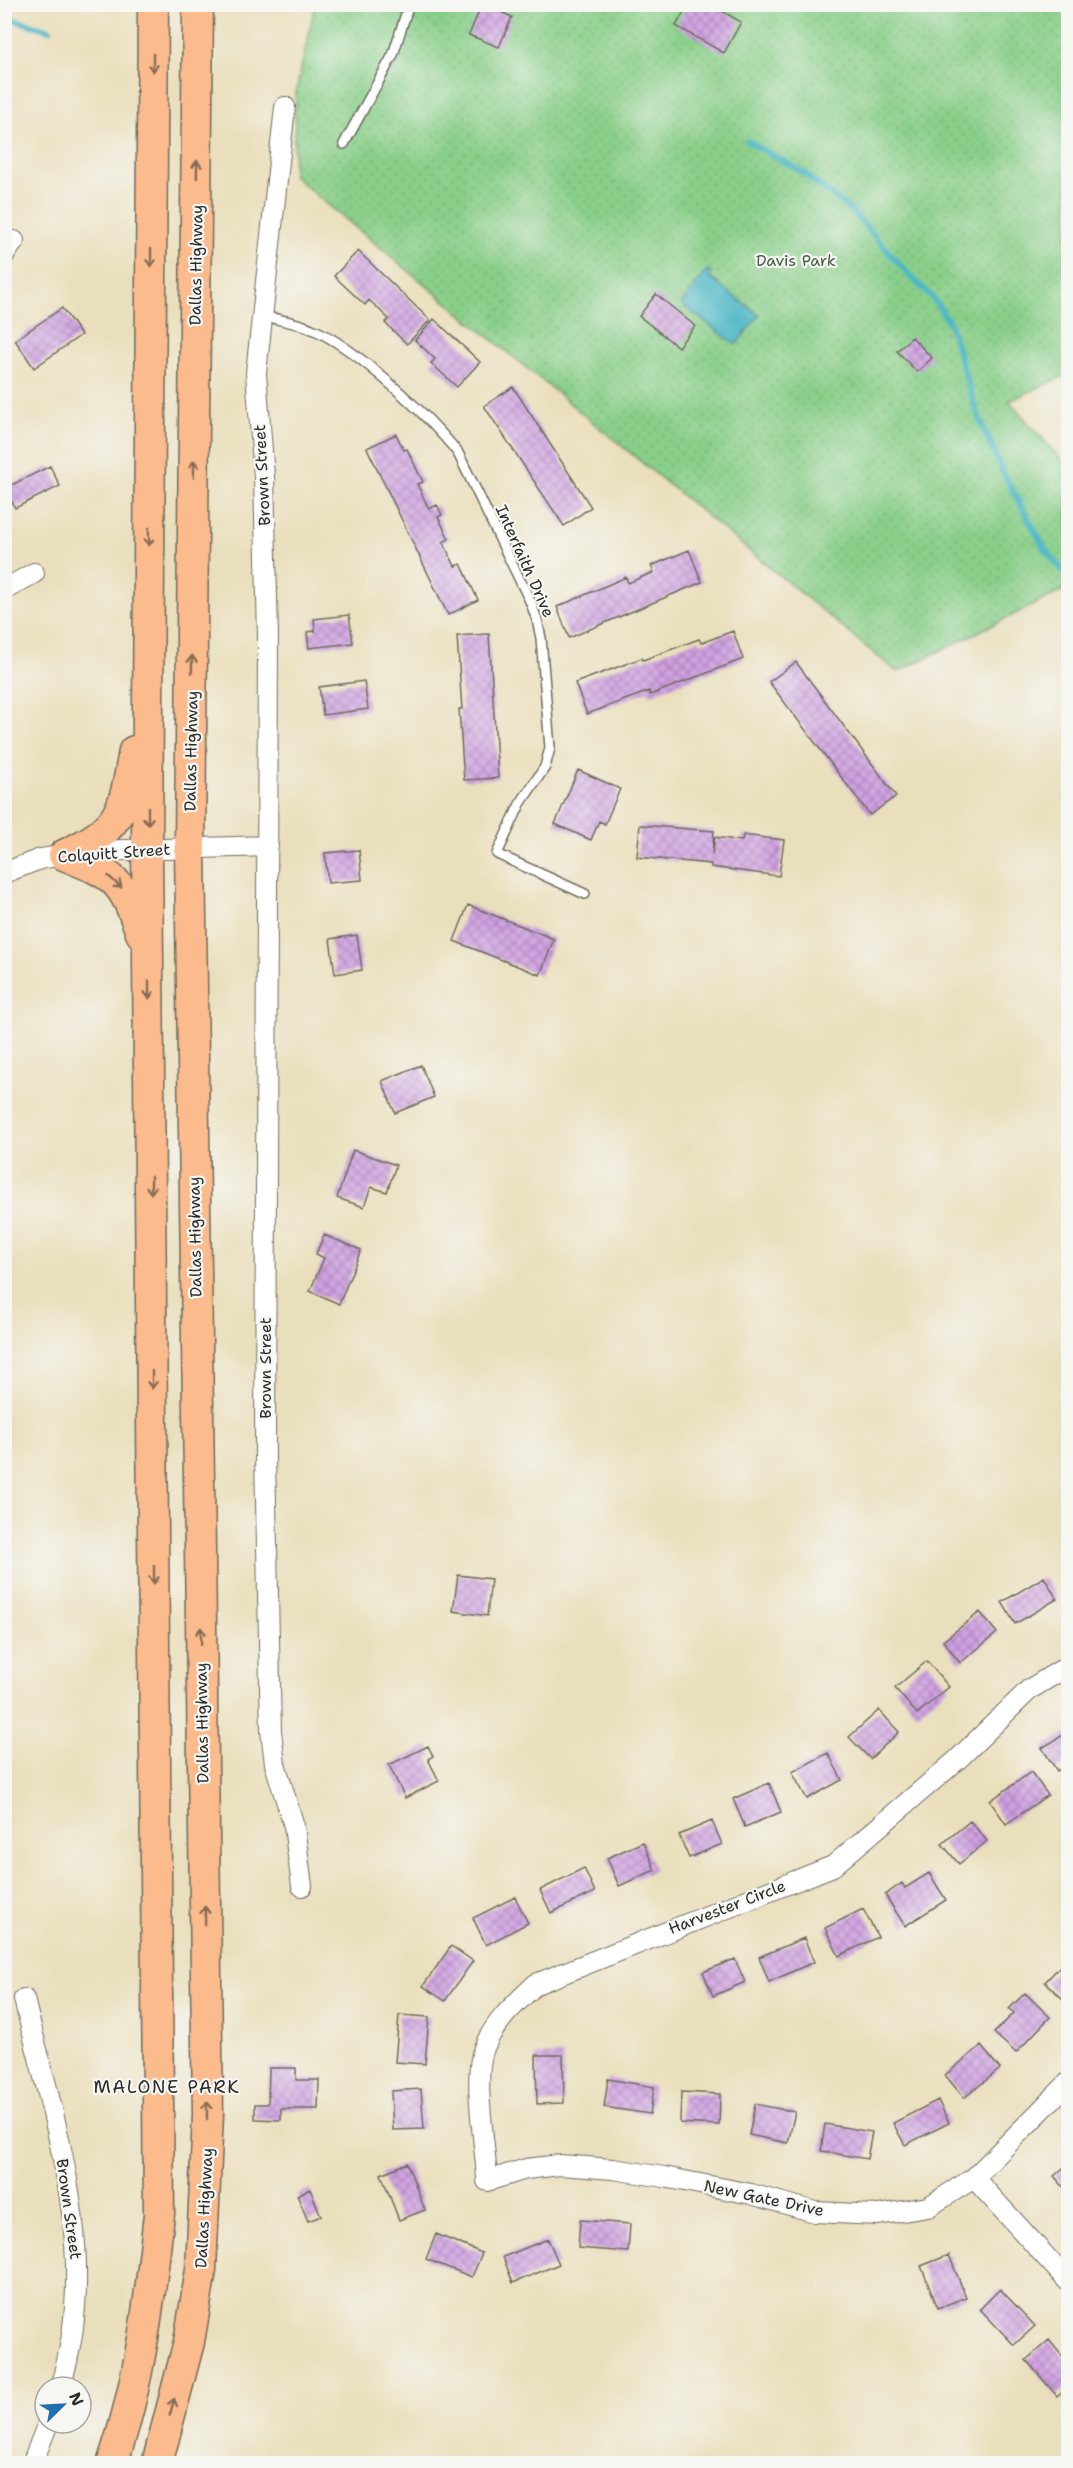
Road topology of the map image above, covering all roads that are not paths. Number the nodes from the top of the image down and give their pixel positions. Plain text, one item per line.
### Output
1 (153, 4) edge
2 (198, 4) edge
3 (409, 4) edge
4 (285, 107) dead end
5 (344, 144) dead end
6 (263, 316) junction
7 (34, 573) dead end
8 (4, 590) edge
9 (148, 668) junction
10 (268, 846) junction
11 (147, 848) junction
12 (190, 848) junction
13 (64, 855) junction
14 (4, 873) edge
15 (585, 894) dead end
16 (149, 957) junction
17 (1068, 1666) edge
18 (302, 1886) dead end
19 (24, 1999) dead end
20 (1068, 2083) edge
21 (974, 2178) junction
22 (487, 2181) joint
23 (1068, 2281) edge
24 (63, 2375) edge
25 (43, 2435) edge
26 (32, 2463) edge
27 (112, 2463) edge
28 (157, 2463) edge

1 -> 9 main road
12 -> 2 main road, Dallas Highway
3 - 5 lane
4 - 6 street, Brown Street
6 - 10 street, Brown Street
6 - 15 lane, Interfaith Drive
7 - 8 street
9 -> 11 main road
9 - 13 main road
10 - 12 street
10 - 18 street, Brown Street
11 - 12 street, Colquitt Street
11 - 13 street, Colquitt Street
11 - 16 main road
28 -> 12 main road, Dallas Highway
13 - 14 street, Colquitt Street
13 -> 16 main road
16 -> 27 main road
17 - 22 street, Harvester Circle
19 - 24 street, Brown Street
20 - 21 street, New Gate Drive
21 - 22 street, New Gate Drive
21 - 23 street
25 - 26 street

